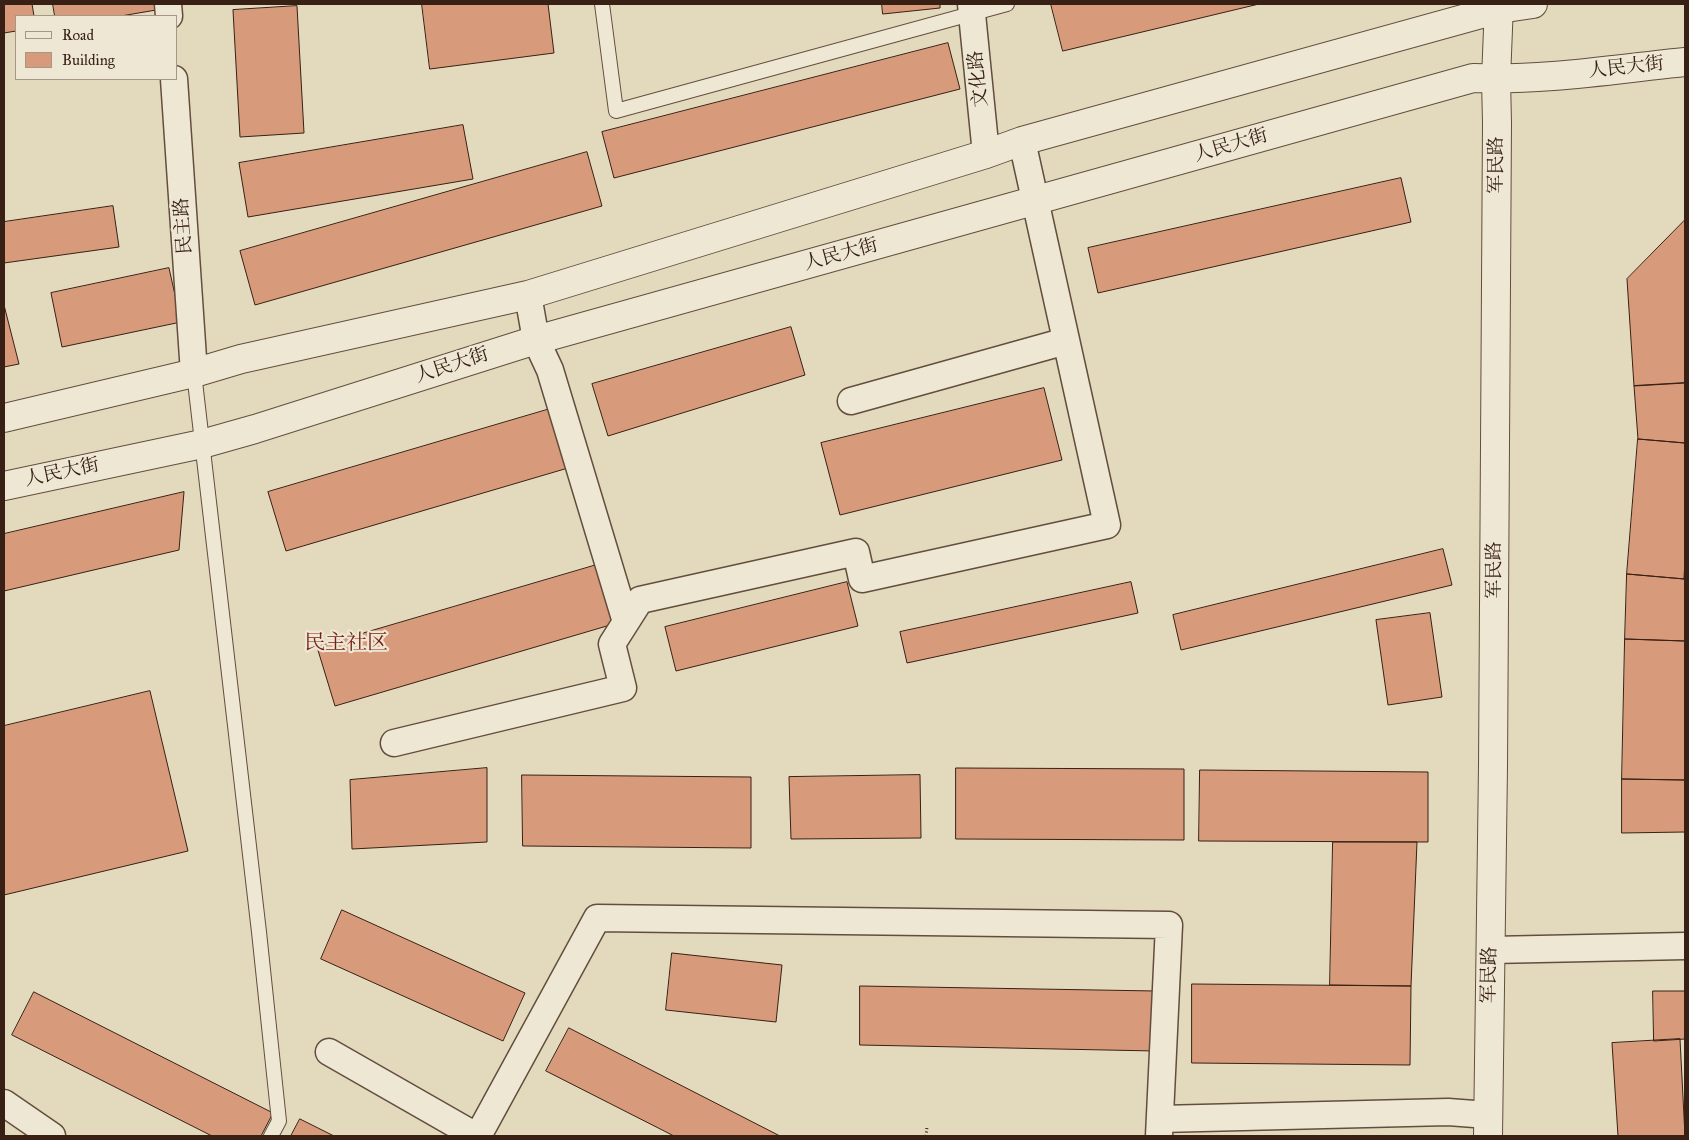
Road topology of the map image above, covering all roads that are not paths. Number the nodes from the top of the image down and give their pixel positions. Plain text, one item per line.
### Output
1 (602, 4) edge
2 (1007, 4) edge
3 (1533, 4) edge
4 (1499, 6) edge
5 (972, 9) edge
6 (1685, 62) edge
7 (1496, 79) junction
8 (174, 80) edge
9 (1022, 141) junction
10 (986, 154) junction
11 (1035, 201) junction
12 (528, 295) junction
13 (536, 340) junction
14 (1066, 341) junction
15 (194, 373) junction
16 (851, 401) dead end
17 (4, 418) edge
18 (202, 444) junction
19 (4, 486) edge
20 (626, 622) junction
21 (394, 743) dead end
22 (1685, 946) edge
23 (1491, 950) junction
24 (329, 1052) dead end
25 (4, 1103) edge
26 (1488, 1125) edge
27 (1160, 1128) edge
28 (52, 1136) edge
29 (271, 1136) edge
30 (477, 1136) edge

1 - 5 lane
2 - 5 lane
3 - 4 street
4 - 7 street, 军民路
4 - 9 street
5 - 10 street, 文化路
6 - 7 street, 人民大街
7 - 11 street, 人民大街
7 - 23 street, 军民路
8 - 15 street, 民主路
9 - 10 street
9 - 11 street
10 - 12 street
11 - 13 street, 人民大街
11 - 14 street
12 - 13 street
12 - 15 street
13 - 18 street, 人民大街
13 - 20 street
14 - 16 street
14 - 20 street
15 - 17 street
15 - 18 lane
18 - 19 street, 人民大街
18 - 29 lane
20 - 21 street
22 - 23 street
23 - 26 street, 军民路
24 - 30 street
25 - 28 street
26 - 27 street
27 - 30 street

